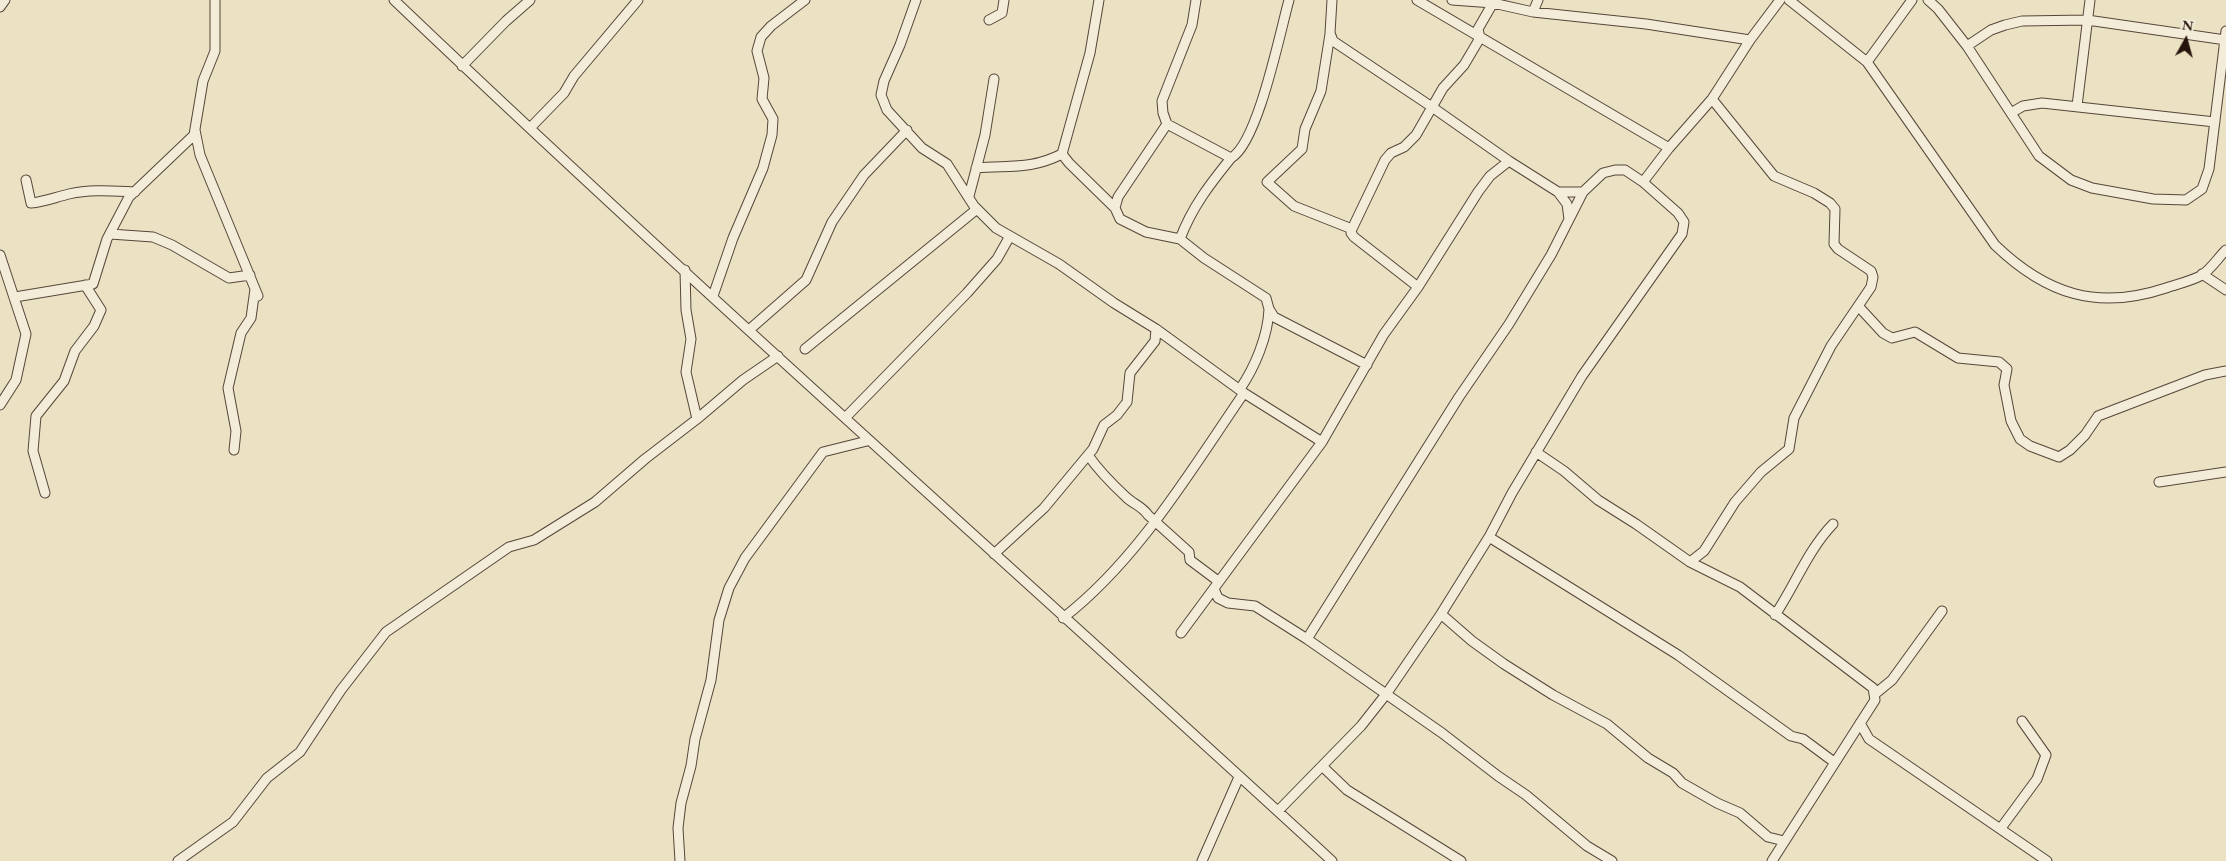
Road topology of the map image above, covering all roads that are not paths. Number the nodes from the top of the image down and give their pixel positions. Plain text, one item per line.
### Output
1 (5, 0) edge
2 (215, 0) edge
3 (394, 0) edge
4 (530, 0) edge
5 (638, 0) edge
6 (805, 0) edge
7 (916, 0) edge
8 (1004, 0) edge
9 (1099, 0) edge
10 (1196, 0) edge
11 (1289, 0) edge
12 (1332, 0) edge
13 (1417, 0) edge
14 (1452, 0) edge
15 (1538, 0) edge
16 (1780, 0) edge
17 (1789, 0) edge
18 (1912, 0) edge
19 (1928, 0) edge
20 (2090, 0) edge
21 (1493, 3) junction
22 (0, 7) edge
23 (1533, 12) junction
24 (988, 20) dead end
25 (2087, 20) junction
26 (1330, 33) junction
27 (2226, 37) edge
28 (1480, 38) junction
29 (1750, 40) junction
30 (1967, 46) junction
31 (1867, 62) junction
32 (462, 66) junction
33 (994, 79) dead end
34 (1712, 99) junction
35 (1432, 106) junction
36 (2077, 106) junction
37 (2010, 112) junction
38 (2215, 122) junction
39 (1167, 124) junction
40 (530, 128) junction
41 (195, 130) junction
42 (907, 130) junction
43 (1668, 148) junction
44 (1062, 154) junction
45 (1232, 158) junction
46 (1509, 161) junction
47 (976, 168) junction
48 (26, 180) dead end
49 (1643, 182) junction
50 (135, 192) junction
51 (1558, 192) junction
52 (1583, 192) junction
53 (969, 196) junction
54 (1115, 208) junction
55 (977, 209) junction
56 (1569, 219) junction
57 (1352, 228) junction
58 (110, 234) junction
59 (1010, 236) junction
60 (1180, 239) junction
61 (2226, 250) edge
62 (0, 255) edge
63 (685, 270) junction
64 (2202, 274) junction
65 (250, 275) junction
66 (85, 285) junction
67 (1418, 287) junction
68 (2226, 290) edge
69 (713, 296) junction
70 (15, 297) junction
71 (1859, 307) junction
72 (1269, 309) junction
73 (749, 330) junction
74 (1156, 330) junction
75 (805, 349) dead end
76 (778, 356) junction
77 (1367, 365) junction
78 (2226, 371) edge
79 (1242, 391) junction
80 (0, 404) edge
81 (845, 418) junction
82 (697, 419) junction
83 (867, 440) junction
84 (1322, 442) junction
85 (234, 450) dead end
86 (1536, 452) junction
87 (1088, 455) junction
88 (2226, 472) edge
89 (2158, 482) dead end
90 (46, 493) dead end
91 (1154, 520) junction
92 (1833, 524) dead end
93 (1489, 537) junction
94 (994, 554) junction
95 (1690, 562) junction
96 (1216, 585) junction
97 (1942, 611) dead end
98 (1441, 614) junction
99 (1775, 615) junction
100 (1063, 618) junction
101 (1181, 633) dead end
102 (1307, 639) junction
103 (1387, 694) junction
104 (1875, 694) junction
105 (2022, 721) dead end
106 (1860, 723) junction
107 (1834, 762) junction
108 (1322, 766) junction
109 (1239, 776) junction
110 (1278, 811) junction
111 (2001, 828) junction
112 (1784, 841) junction
113 (178, 861) edge
114 (680, 861) edge
115 (1202, 861) edge
116 (1332, 861) edge
117 (1461, 861) edge
118 (1612, 861) edge
119 (1772, 861) edge
120 (2047, 861) edge

1 - 22 street
2 - 41 street
3 - 32 street
4 - 32 street
5 - 40 street
6 - 69 street
7 - 42 street
8 - 24 street
9 - 44 street
10 - 39 street
11 - 45 street
12 - 26 street
13 - 28 street
14 - 21 street
15 - 23 street
16 - 29 street
17 - 31 street
18 - 31 street
19 - 30 street
20 - 25 street
21 - 23 street
21 - 28 street
23 - 29 street
25 - 27 street
25 - 30 street
25 - 36 street
26 - 35 street
26 - 57 street
27 - 38 street
28 - 35 street
28 - 43 street
29 - 34 street
30 - 37 street
31 - 64 street
32 - 40 street
33 - 47 street
34 - 43 street
34 - 71 street
35 - 46 street
35 - 57 street
36 - 37 street
36 - 38 street
37 - 38 street
39 - 45 street
39 - 54 street
40 - 63 street
41 - 50 street
41 - 65 street
42 - 53 street
42 - 73 street
43 - 49 street
44 - 47 street
44 - 54 street
45 - 60 street
46 - 51 street
46 - 67 street
47 - 53 street
48 - 50 street
49 - 52 street
49 - 86 street
50 - 58 street
51 - 52 street
51 - 56 street
52 - 56 street
53 - 55 street
54 - 60 street
55 - 59 street
55 - 75 street
56 - 102 street
57 - 67 street
58 - 65 street
58 - 66 street
59 - 74 street
59 - 81 street
60 - 72 street
61 - 64 street
62 - 70 street
63 - 69 street
63 - 82 street
64 - 68 street
65 - 85 street
66 - 70 street
66 - 90 street
67 - 77 street
69 - 73 street
70 - 80 street
71 - 78 street
71 - 95 street
72 - 77 street
72 - 79 street
73 - 76 street
74 - 79 street
74 - 87 street
76 - 81 street
76 - 82 street
77 - 84 street
79 - 84 street
79 - 91 street
81 - 83 street
82 - 113 street
83 - 94 street
83 - 114 street
84 - 96 street
86 - 93 street
86 - 95 street
87 - 91 street
87 - 94 street
88 - 89 street
91 - 96 street
91 - 100 street
92 - 99 street
93 - 98 street
93 - 107 street
94 - 100 street
95 - 99 street
96 - 101 street
96 - 102 street
97 - 104 street
98 - 103 street
98 - 112 street
99 - 104 street
100 - 109 street
102 - 103 street
103 - 108 street
103 - 118 street
104 - 106 street
105 - 111 street
106 - 107 street
106 - 111 street
107 - 112 street
108 - 110 street
108 - 117 street
109 - 110 street
109 - 115 street
110 - 116 street
111 - 120 street
112 - 119 street

